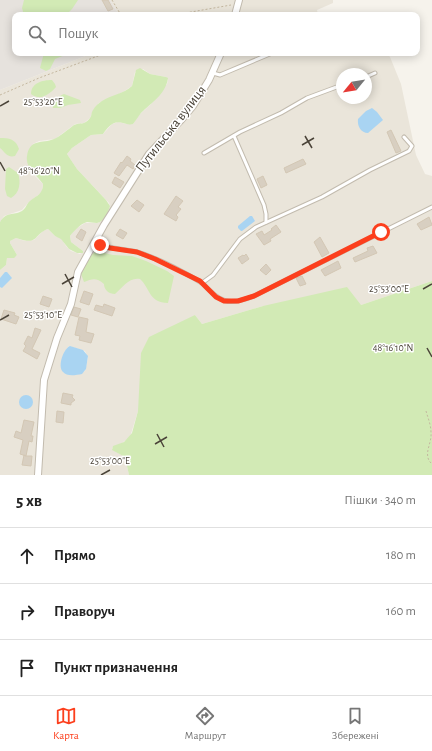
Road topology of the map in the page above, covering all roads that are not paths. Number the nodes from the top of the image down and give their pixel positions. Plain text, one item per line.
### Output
1 (238, 2) edge
2 (236, 12) edge
3 (221, 56) edge
4 (265, 56) edge
5 (213, 73) junction
6 (375, 73) dead end
7 (372, 74) edge
8 (336, 87) edge
9 (234, 136) junction
10 (404, 137) dead end
11 (204, 153) dead end
12 (432, 207) edge
13 (266, 222) junction
14 (95, 242) junction
15 (202, 283) junction
16 (38, 475) edge

1 - 2 street
3 - 5 street, Путильська вулиця
4 - 5 lane
5 - 14 street, Путильська вулиця
6 - 7 lane
8 - 9 lane
9 - 11 lane
9 - 13 lane
10 - 13 lane
12 - 15 lane
13 - 15 lane
14 - 15 lane
14 - 16 street, Путильська вулиця

